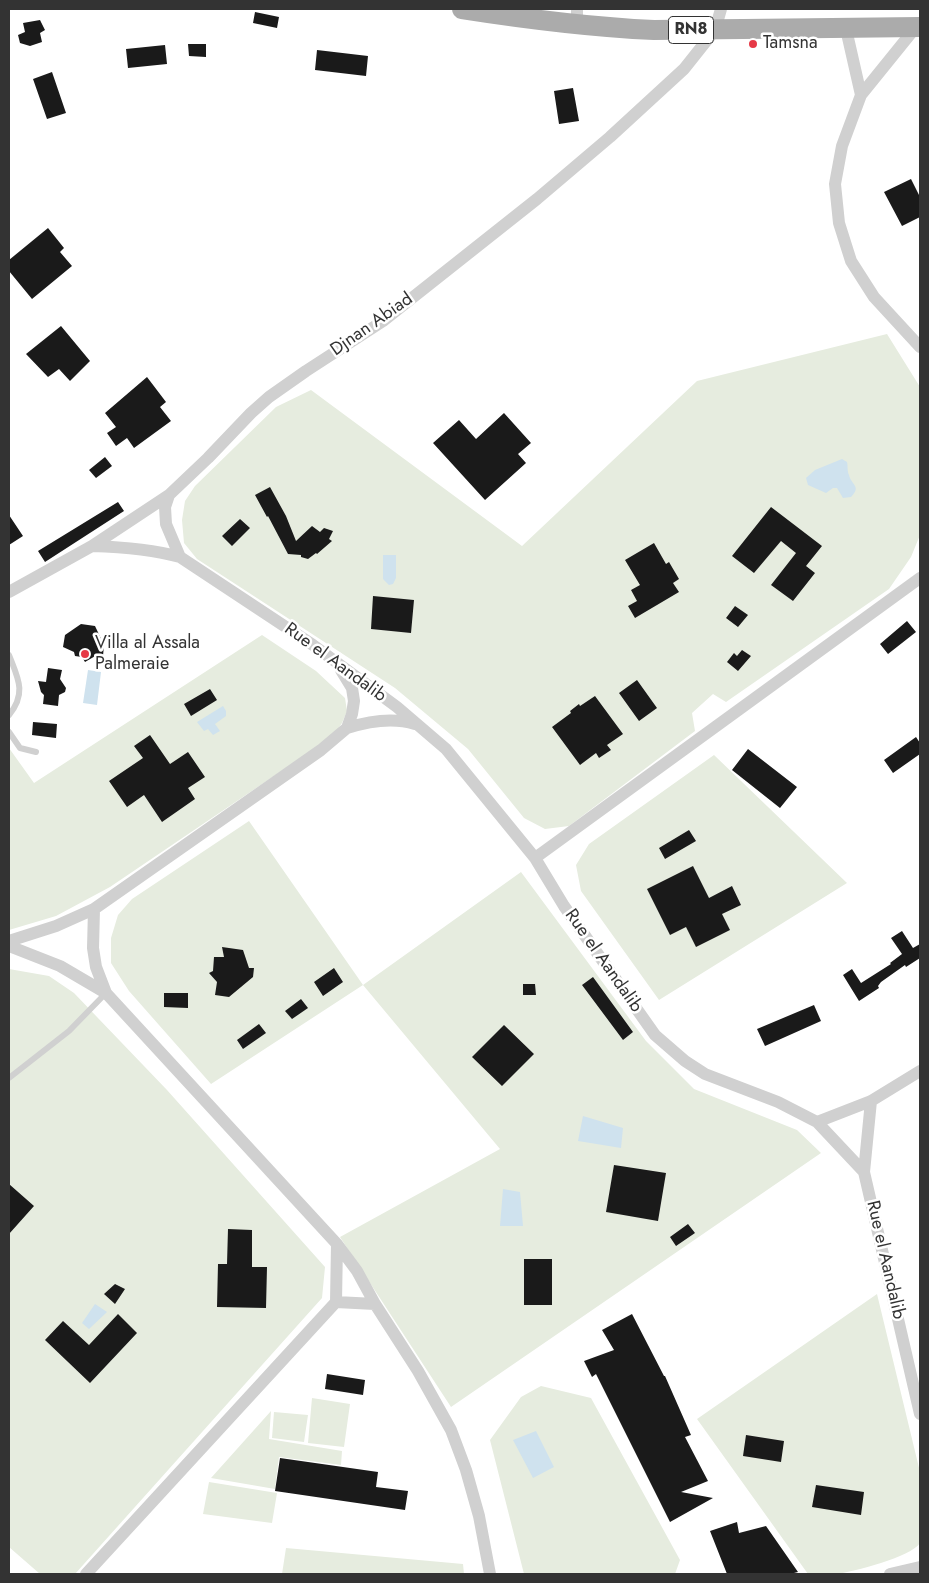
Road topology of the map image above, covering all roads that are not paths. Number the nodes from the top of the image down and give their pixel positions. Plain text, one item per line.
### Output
1 (462, 9) edge
2 (721, 9) edge
3 (577, 16) edge
4 (918, 27) edge
5 (846, 29) junction
6 (715, 30) junction
7 (861, 94) junction
8 (920, 347) edge
9 (168, 495) junction
10 (92, 546) junction
11 (180, 557) junction
12 (920, 566) edge
13 (917, 580) edge
14 (9, 592) edge
15 (9, 655) edge
16 (337, 663) junction
17 (9, 715) edge
18 (422, 726) junction
19 (347, 728) junction
20 (9, 732) edge
21 (36, 752) dead end
22 (535, 858) junction
23 (94, 909) junction
24 (9, 941) edge
25 (9, 946) edge
26 (106, 993) junction
27 (920, 1071) edge
28 (9, 1078) edge
29 (871, 1101) junction
30 (817, 1122) junction
31 (864, 1172) junction
32 (337, 1244) junction
33 (336, 1302) junction
34 (375, 1304) junction
35 (920, 1414) edge
36 (920, 1567) edge
37 (86, 1574) edge
38 (490, 1574) edge
39 (890, 1574) edge

1 - 3 main road, RN8
2 - 6 street
3 - 6 main road, RN8
4 - 5 main road, RN8
4 - 7 street
5 - 6 main road, RN8
5 - 7 street
6 - 9 street, Djnan Abiad
7 - 8 street
9 - 10 street, Djnan Abiad
9 - 11 street
10 - 11 street, Rue el Aandalib
10 - 14 street, Djnan Abiad
11 - 16 street, Rue el Aandalib
12 - 13 street
13 - 22 street
15 - 17 lane
16 - 18 street, Rue el Aandalib
16 - 19 street
18 - 19 street
18 - 22 street, Rue el Aandalib
19 - 23 street
20 - 21 lane
22 - 30 street, Rue el Aandalib
23 - 24 street
23 - 26 street
25 - 26 street
26 - 28 lane
26 - 32 street
27 - 29 street
29 - 30 street
29 - 31 street
30 - 31 street, Rue el Aandalib
31 - 35 street, Rue el Aandalib
32 - 33 street
32 - 34 street
33 - 34 street
33 - 37 street
34 - 38 street
36 - 39 street

